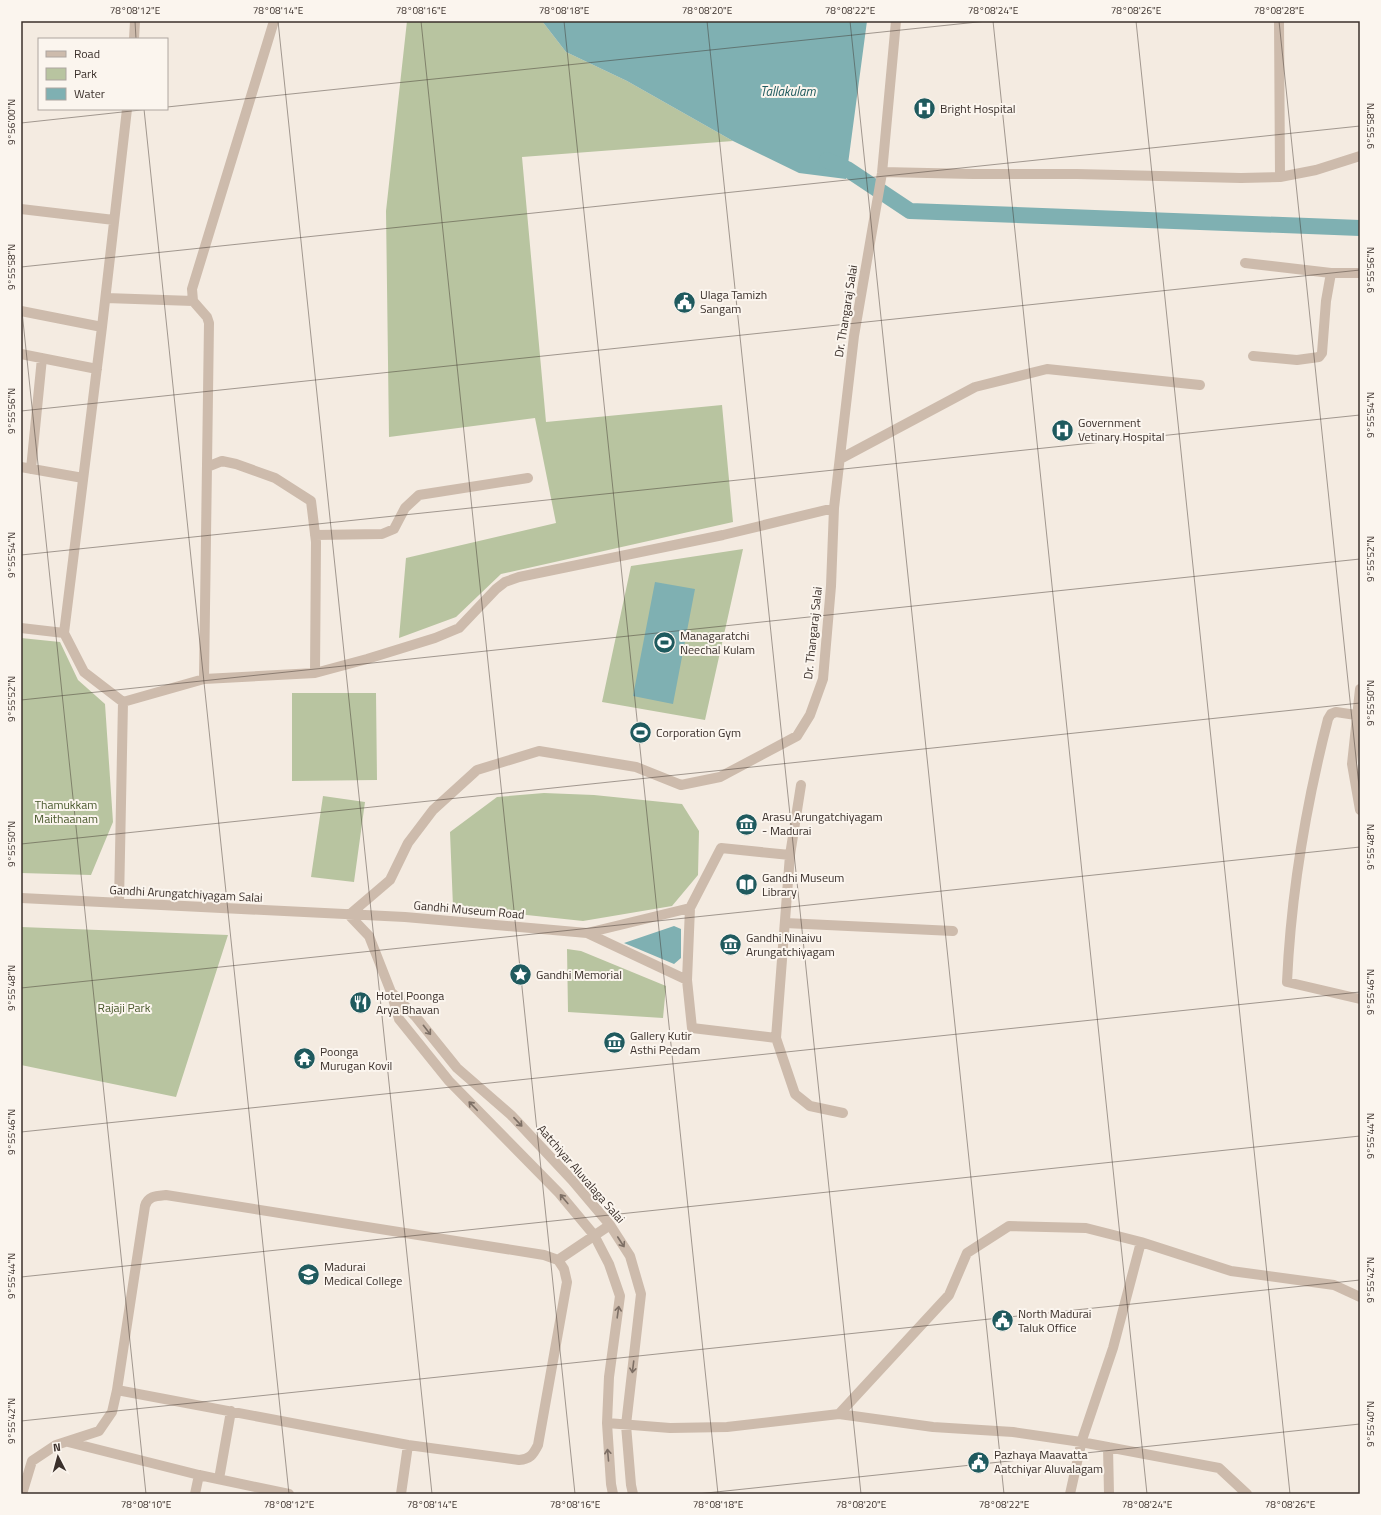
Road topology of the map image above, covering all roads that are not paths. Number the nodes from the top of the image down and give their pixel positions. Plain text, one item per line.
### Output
1 (135, 21) edge
2 (274, 21) edge
3 (896, 21) edge
4 (1280, 21) edge
5 (134, 38) edge
6 (127, 110) edge
7 (1360, 156) edge
8 (882, 172) junction
9 (1280, 177) junction
10 (21, 209) edge
11 (114, 220) junction
12 (1245, 263) dead end
13 (1331, 273) junction
14 (1360, 273) edge
15 (106, 298) junction
16 (193, 301) junction
17 (21, 311) edge
18 (102, 327) junction
19 (21, 354) edge
20 (1253, 356) dead end
21 (42, 358) junction
22 (97, 369) junction
23 (1200, 385) dead end
24 (840, 459) junction
25 (207, 467) junction
26 (26, 468) edge
27 (83, 478) junction
28 (528, 478) dead end
29 (834, 508) junction
30 (315, 535) junction
31 (21, 628) edge
32 (64, 633) junction
33 (315, 673) junction
34 (204, 679) junction
35 (1360, 689) edge
36 (123, 702) junction
37 (1356, 715) junction
38 (801, 785) dead end
39 (1360, 810) edge
40 (790, 854) junction
41 (21, 898) edge
42 (119, 903) junction
43 (690, 908) junction
44 (349, 915) junction
45 (785, 923) junction
46 (953, 931) dead end
47 (587, 933) junction
48 (687, 980) junction
49 (390, 992) junction
50 (1360, 999) edge
51 (776, 1038) junction
52 (844, 1113) dead end
53 (610, 1225) junction
54 (594, 1235) junction
55 (1141, 1242) junction
56 (558, 1260) junction
57 (1360, 1297) edge
58 (117, 1390) junction
59 (231, 1412) junction
60 (838, 1414) junction
61 (607, 1423) junction
62 (626, 1425) junction
63 (67, 1442) junction
64 (1081, 1442) junction
65 (408, 1445) junction
66 (1108, 1447) junction
67 (199, 1475) junction
68 (219, 1479) junction
69 (22, 1494) edge
70 (195, 1494) edge
71 (290, 1494) edge
72 (401, 1494) edge
73 (614, 1494) edge
74 (634, 1494) edge
75 (1070, 1494) edge
76 (1109, 1494) edge
77 (1247, 1494) edge

1 - 5 street
2 - 16 street
3 - 8 street, Dr. Thangaraj Salai
4 - 9 street
6 - 11 street
7 - 9 street
8 - 9 street
8 - 24 street, Dr. Thangaraj Salai
10 - 11 street
11 - 15 street
12 - 13 street
13 - 14 street
13 - 20 street
15 - 16 street
15 - 18 street
16 - 25 street
17 - 18 street
18 - 22 street
19 - 21 street
21 - 22 street
21 - 26 street
22 - 27 street
23 - 24 street
24 - 29 street, Dr. Thangaraj Salai
25 - 30 street
25 - 34 street
26 - 27 street
27 - 32 street
28 - 30 street
29 - 33 street
29 - 44 street, Dr. Thangaraj Salai
30 - 33 street
31 - 32 street
32 - 36 street
33 - 34 street
34 - 36 street
35 - 37 street
36 - 42 street
37 - 39 street
37 - 50 street
38 - 40 street
40 - 43 street
40 - 45 street
41 - 42 street, Gandhi Arungatchiyagam Salai
42 - 44 street, Gandhi Arungatchiyagam Salai
43 - 47 street, Gandhi Museum Road
43 - 48 street
44 - 47 street, Gandhi Museum Road
44 - 49 street, Aatchiyar Aluvalaga Salai
45 - 46 street
45 - 51 street
47 - 48 street, Gandhi Museum Road
48 - 51 street
49 -> 53 street, Aatchiyar Aluvalaga Salai
54 -> 49 street, Aatchiyar Aluvalaga Salai
51 - 52 street
53 - 54 street
53 -> 62 street, Aatchiyar Aluvalaga Salai
54 - 56 street
61 -> 54 street, Aatchiyar Aluvalaga Salai
55 - 57 street
55 - 60 street
55 - 64 street
56 - 58 street
56 - 65 street
58 - 59 street
58 - 63 street
59 - 65 street
59 - 68 street
60 - 62 street
60 - 64 street
61 - 62 street
73 -> 61 street, Aatchiyar Aluvalaga Salai
62 - 74 street, Aatchiyar Aluvalaga Salai
63 - 67 street
63 - 69 street
64 - 66 street
64 - 75 street
65 - 72 street
66 - 76 street
66 - 77 street
67 - 68 street
67 - 70 street
68 - 71 street

